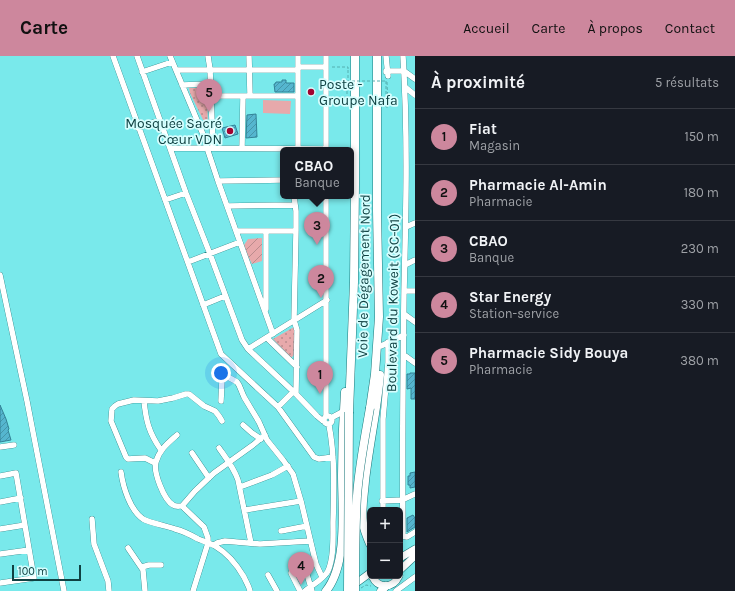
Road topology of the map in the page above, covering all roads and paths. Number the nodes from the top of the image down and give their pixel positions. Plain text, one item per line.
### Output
1 (113, 56) edge
2 (137, 56) edge
3 (170, 56) edge
4 (208, 56) edge
5 (249, 56) edge
6 (298, 56) edge
7 (326, 56) edge
8 (355, 56) edge
9 (377, 56) edge
10 (386, 56) edge
11 (403, 56) edge
12 (172, 62) junction
13 (326, 67) junction
14 (298, 68) junction
15 (210, 69) junction
16 (249, 69) junction
17 (176, 70) junction
18 (404, 71) junction
19 (142, 72) junction
20 (387, 77) junction
21 (415, 79) edge
22 (210, 84) junction
23 (182, 85) junction
24 (405, 87) junction
25 (250, 95) junction
26 (415, 95) edge
27 (211, 96) junction
28 (243, 96) junction
29 (298, 96) junction
30 (160, 120) junction
31 (138, 128) junction
32 (295, 147) edge
33 (326, 147) edge
34 (170, 148) junction
35 (210, 148) junction
36 (242, 148) junction
37 (280, 149) edge
38 (280, 180) edge
39 (218, 181) junction
40 (186, 193) junction
41 (294, 199) edge
42 (326, 199) edge
43 (165, 200) junction
44 (295, 205) junction
45 (227, 206) junction
46 (415, 223) edge
47 (406, 227) junction
48 (296, 230) junction
49 (236, 231) junction
50 (266, 231) junction
51 (240, 242) junction
52 (210, 254) junction
53 (415, 260) edge
54 (188, 262) junction
55 (405, 265) junction
56 (0, 276) edge
57 (379, 289) junction
58 (404, 291) junction
59 (415, 291) edge
60 (225, 296) junction
61 (326, 300) junction
62 (203, 306) junction
63 (266, 314) junction
64 (404, 314) junction
65 (294, 320) junction
66 (415, 322) edge
67 (273, 334) junction
68 (404, 335) junction
69 (267, 338) junction
70 (385, 344) junction
71 (248, 349) junction
72 (404, 355) junction
73 (415, 363) edge
74 (297, 367) junction
75 (295, 393) junction
76 (144, 401) junction
77 (221, 401) dead end
78 (278, 407) junction
79 (346, 411) junction
80 (327, 418) junction
81 (222, 421) dead end
82 (243, 425) dead end
83 (177, 435) dead end
84 (263, 437) junction
85 (14, 445) dead end
86 (0, 447) edge
87 (219, 448) dead end
88 (161, 450) junction
89 (192, 454) dead end
90 (333, 457) junction
91 (230, 462) junction
92 (155, 463) junction
93 (288, 466) junction
94 (121, 472) dead end
95 (0, 476) edge
96 (209, 478) junction
97 (240, 487) junction
98 (415, 494) edge
99 (20, 498) junction
100 (402, 500) junction
101 (301, 501) junction
102 (382, 501) junction
103 (0, 502) edge
104 (182, 506) junction
105 (383, 507) edge
106 (245, 510) junction
107 (92, 520) dead end
108 (25, 525) junction
109 (307, 526) junction
110 (0, 529) edge
111 (281, 531) dead end
112 (415, 532) edge
113 (367, 534) edge
114 (310, 541) junction
115 (251, 543) junction
116 (211, 544) junction
117 (128, 548) dead end
118 (29, 550) junction
119 (415, 550) edge
120 (0, 554) edge
121 (403, 556) edge
122 (415, 556) edge
123 (160, 565) dead end
124 (142, 567) junction
125 (403, 567) edge
126 (268, 575) dead end
127 (367, 575) edge
128 (322, 577) junction
129 (415, 577) edge
130 (397, 579) edge
131 (373, 581) edge
132 (0, 583) edge
133 (383, 588) edge
134 (312, 589) edge
135 (64, 591) edge
136 (109, 591) edge
137 (145, 591) edge
138 (193, 591) edge
139 (250, 591) edge
140 (278, 591) edge
141 (300, 591) edge
142 (305, 591) edge
143 (326, 591) edge
144 (348, 591) edge
145 (356, 591) edge
146 (396, 591) edge

1 - 31 street
2 - 19 street
3 - 12 street
4 - 15 street
5 - 16 street
6 - 14 street
7 - 13 street
8 - 79 highway, Voie de Dégagement Nord
9 - 57 highway, Voie de Dégagement Nord
10 - 20 street
11 - 18 street, Boulevard du Koweit (SC-01)
12 - 17 street
12 - 19 street
13 - 14 street
13 - 20 path, bridge
13 - 33 street
14 - 16 street
14 - 29 street
15 - 16 street
15 - 17 street
15 - 22 street
16 - 25 street
17 - 23 street
18 - 20 street
18 - 21 street
18 - 24 street, Boulevard du Koweit (SC-01)
19 - 30 street
20 - 20 path
22 - 23 street
22 - 27 street
23 - 35 street
24 - 26 street
24 - 47 street, Boulevard du Koweit (SC-01)
25 - 28 street
25 - 29 street
27 - 28 street
27 - 35 street
28 - 36 street
29 - 32 street
30 - 31 street
30 - 34 street
31 - 43 street
34 - 35 street
34 - 40 street
35 - 36 street
35 - 39 street
36 - 37 street
38 - 39 street
39 - 45 street
40 - 43 street
40 - 52 street
41 - 44 street
42 - 61 street
43 - 54 street
44 - 45 street
44 - 48 street
45 - 49 street
46 - 47 street
47 - 55 street, Boulevard du Koweit (SC-01)
48 - 50 street
48 - 65 street
49 - 50 street
49 - 51 street
50 - 63 street
51 - 52 street
51 - 63 street
52 - 54 street
52 - 60 street
53 - 55 street
54 - 62 street
55 - 58 street, Boulevard du Koweit (SC-01)
56 - 135 street
57 - 70 highway
57 - 145 highway, Voie de Dégagement Nord, bridge
58 - 59 street
58 - 64 street, Boulevard du Koweit (SC-01)
60 - 62 street
60 - 71 street
61 - 65 street
61 - 80 street
62 - 78 street
63 - 67 street
64 - 66 street
64 - 68 street, Boulevard du Koweit (SC-01)
65 - 67 street
65 - 74 street
67 - 69 street
68 - 70 street
68 - 72 street, Boulevard du Koweit (SC-01)
69 - 71 street
69 - 74 street
70 - 102 street
70 - 113 highway
71 - 75 street
72 - 73 street
72 - 100 street, Boulevard du Koweit (SC-01)
74 - 75 street
75 - 78 street
75 - 80 street
76 - 81 street
76 - 88 street
76 - 92 street
77 - 84 street
78 - 90 street
79 - 80 street
79 - 143 highway
79 - 144 highway, Voie de Dégagement Nord, bridge
80 - 90 street
82 - 84 street
83 - 88 street
84 - 91 street
84 - 93 street
85 - 86 street
87 - 91 street
88 - 92 street
89 - 96 street
90 - 128 street
91 - 96 street
91 - 97 street
92 - 104 street
93 - 97 street
93 - 101 street
94 - 116 street
95 - 99 street
96 - 104 street
97 - 106 street
98 - 100 street
99 - 103 street
99 - 108 street
100 - 102 street
100 - 112 street, Boulevard du Koweit (SC-01)
101 - 106 street
101 - 109 street
102 - 105 street
104 - 116 street
106 - 115 street
107 - 136 street
108 - 110 street
108 - 118 street
109 - 111 street
109 - 114 street
114 - 115 street
114 - 128 street
115 - 116 street
116 - 138 street
116 - 139 street
117 - 124 street
118 - 120 street
118 - 132 street
119 - 121 main road
122 - 125 main road
123 - 124 street
124 - 137 street
126 - 140 street
127 - 144 main road
128 - 134 street
129 - 146 street
130 - 133 main road
131 - 133 main road
131 - 144 main road
131 - 145 path
134 - 141 street
134 - 142 street

